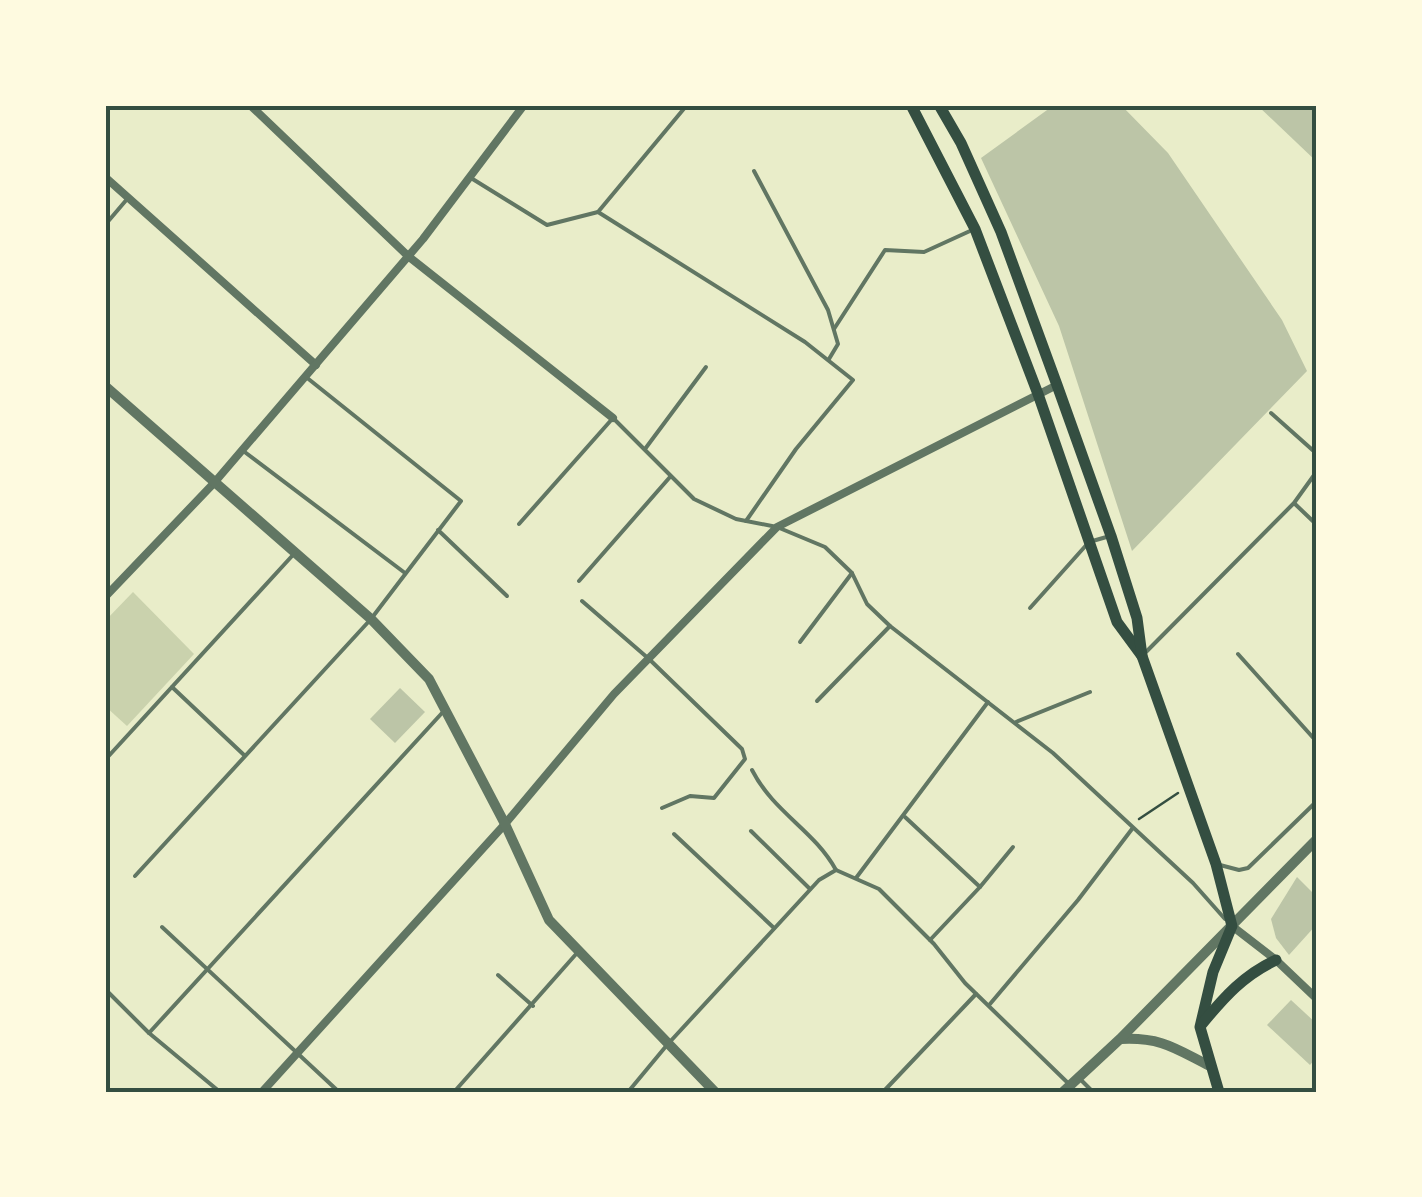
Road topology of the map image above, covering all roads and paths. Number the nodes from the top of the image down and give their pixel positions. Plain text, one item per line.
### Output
1 (250, 105) edge
2 (524, 105) edge
3 (686, 105) edge
4 (912, 105) edge
5 (939, 105) edge
6 (754, 171) dead end
7 (469, 176) junction
8 (105, 177) edge
9 (128, 198) junction
10 (598, 212) junction
11 (105, 225) edge
12 (975, 229) junction
13 (408, 256) junction
14 (834, 329) junction
15 (829, 358) junction
16 (316, 365) junction
17 (706, 367) dead end
18 (306, 377) junction
19 (1058, 385) junction
20 (105, 386) edge
21 (1038, 394) junction
22 (1271, 412) dead end
23 (613, 418) junction
24 (242, 450) junction
25 (645, 450) junction
26 (1317, 454) edge
27 (1317, 471) edge
28 (670, 477) junction
29 (214, 483) junction
30 (1294, 503) junction
31 (746, 520) junction
32 (519, 524) dead end
33 (1317, 525) edge
34 (777, 527) junction
35 (438, 530) junction
36 (1111, 536) junction
37 (1089, 542) junction
38 (295, 553) junction
39 (852, 573) junction
40 (405, 574) junction
41 (579, 582) dead end
42 (105, 596) edge
43 (506, 596) dead end
44 (582, 602) dead end
45 (1030, 608) dead end
46 (372, 619) junction
47 (890, 626) junction
48 (800, 642) dead end
49 (1238, 654) dead end
50 (1142, 656) junction
51 (649, 659) junction
52 (172, 687) junction
53 (1090, 692) dead end
54 (817, 701) dead end
55 (989, 701) junction
56 (445, 710) junction
57 (1014, 722) junction
58 (1317, 742) edge
59 (244, 755) junction
60 (105, 760) edge
61 (752, 770) dead end
62 (1188, 786) junction
63 (1317, 801) edge
64 (662, 808) dead end
65 (904, 817) junction
66 (505, 824) junction
67 (1131, 827) junction
68 (751, 830) dead end
69 (674, 834) dead end
70 (1317, 840) edge
71 (1013, 847) dead end
72 (1216, 864) junction
73 (836, 870) junction
74 (134, 876) dead end
75 (856, 878) junction
76 (980, 887) junction
77 (810, 889) junction
78 (1232, 926) junction
79 (162, 927) dead end
80 (774, 928) junction
81 (930, 940) junction
82 (577, 952) junction
83 (1276, 960) junction
84 (209, 968) junction
85 (498, 975) dead end
86 (105, 990) edge
87 (976, 994) junction
88 (1317, 1000) edge
89 (990, 1004) junction
90 (533, 1006) junction
91 (1200, 1027) junction
92 (149, 1032) junction
93 (1120, 1039) junction
94 (667, 1045) junction
95 (296, 1053) junction
96 (1210, 1066) junction
97 (1071, 1085) edge
98 (220, 1092) edge
99 (262, 1092) edge
100 (339, 1092) edge
101 (454, 1092) edge
102 (628, 1092) edge
103 (715, 1092) edge
104 (883, 1092) edge
105 (1093, 1092) edge
106 (1218, 1092) edge

1 - 13 street
2 - 7 street
3 - 10 lane
4 - 12 main road
5 - 19 main road
6 - 14 lane
7 - 10 lane
7 - 13 street
8 - 9 street
9 - 11 lane
9 - 16 street
10 - 15 lane
12 - 14 lane
12 - 21 main road
13 - 16 street
13 - 23 street
14 - 15 lane
15 - 31 lane
16 - 18 street
17 - 25 lane
18 - 24 street
18 - 35 lane
19 - 21 street
19 - 36 main road
20 - 29 street
21 - 34 street
21 - 37 main road
22 - 26 lane
23 - 25 lane
23 - 32 lane
24 - 29 street
24 - 40 lane
25 - 28 lane
27 - 30 lane
28 - 31 lane
28 - 41 lane
29 - 38 street
29 - 42 street
30 - 33 lane
30 - 50 lane
31 - 34 lane
34 - 39 lane
34 - 51 street
35 - 40 lane
35 - 43 lane
36 - 37 lane
36 - 50 main road
37 - 45 lane
37 - 50 main road
38 - 46 street
38 - 52 lane
39 - 47 lane
39 - 48 lane
40 - 46 lane
44 - 51 lane
46 - 56 street
46 - 59 lane
47 - 54 lane
47 - 55 lane
49 - 58 lane
50 - 62 main road
51 - 64 lane
51 - 66 street
52 - 59 lane
52 - 60 lane
53 - 57 lane
55 - 57 lane
55 - 65 lane
56 - 66 street
56 - 84 lane
57 - 67 lane
59 - 74 lane
61 - 73 lane
62 - 67 path
62 - 72 main road
63 - 72 lane
65 - 75 lane
65 - 76 lane
66 - 82 street
66 - 95 street
67 - 78 lane
67 - 89 lane
68 - 77 lane
69 - 80 lane
70 - 78 street
71 - 76 lane
72 - 78 main road
73 - 75 lane
73 - 77 lane
75 - 81 lane
76 - 81 lane
77 - 80 lane
78 - 83 street
78 - 91 main road
78 - 93 street
79 - 84 lane
80 - 94 lane
81 - 87 lane
82 - 90 lane
82 - 94 street
83 - 88 street
83 - 91 main road
84 - 92 lane
84 - 95 lane
85 - 90 lane
86 - 92 lane
87 - 89 lane
87 - 104 lane
89 - 97 lane
90 - 101 lane
91 - 96 main road
92 - 98 lane
93 - 96 street
93 - 97 street
94 - 102 lane
94 - 103 street
95 - 99 street
95 - 100 lane
96 - 106 main road
97 - 105 lane

